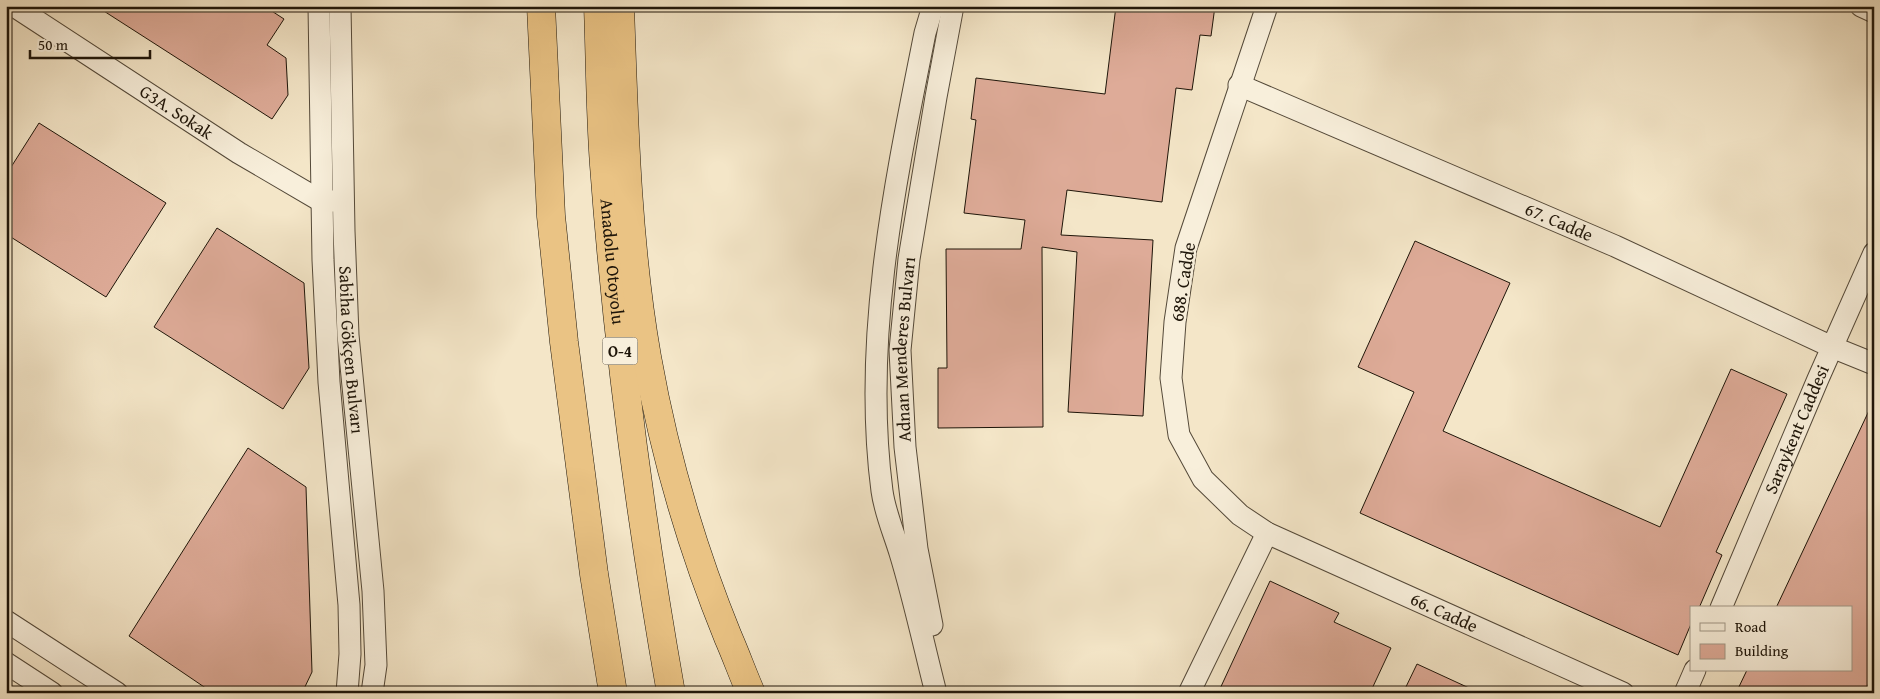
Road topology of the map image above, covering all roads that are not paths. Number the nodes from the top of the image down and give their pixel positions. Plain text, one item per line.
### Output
1 (14, 6) edge
2 (319, 6) edge
3 (340, 6) edge
4 (542, 6) edge
5 (598, 6) edge
6 (620, 6) edge
7 (933, 6) edge
8 (953, 6) edge
9 (1267, 6) edge
10 (1861, 6) edge
11 (1874, 12) edge
12 (1239, 85) junction
13 (322, 201) junction
14 (344, 201) junction
15 (1874, 253) edge
16 (1832, 347) junction
17 (1874, 364) edge
18 (1267, 532) junction
19 (1722, 606) edge
20 (6, 621) edge
21 (6, 663) edge
22 (1694, 672) edge
23 (52, 693) edge
24 (117, 693) edge
25 (346, 693) edge
26 (372, 693) edge
27 (613, 693) edge
28 (671, 693) edge
29 (751, 693) edge
30 (936, 693) edge
31 (949, 693) edge
32 (1189, 693) edge
33 (1623, 693) edge
34 (1685, 693) edge

1 - 13 street, G3A. Sokak
2 - 13 street, Sabiha Gökçen Bulvarı
3 - 14 street, Sabiha Gökçen Bulvarı
4 - 27 highway
5 - 28 highway, Anadolu Otoyolu / O-4
6 - 29 highway
7 - 30 street
8 - 31 street, Adnan Menderes Bulvarı
9 - 12 street, 688. Cadde
10 - 11 street
12 - 16 street, 67. Cadde
12 - 18 street, 688. Cadde
13 - 14 street
13 - 25 street, Sabiha Gökçen Bulvarı
14 - 26 street, Sabiha Gökçen Bulvarı
15 - 16 street, Saraykent Caddesi
16 - 17 street, 67. Cadde
16 - 19 street, Saraykent Caddesi
18 - 32 street
18 - 33 street, 66. Cadde
20 - 24 street
21 - 23 street
22 - 34 street

